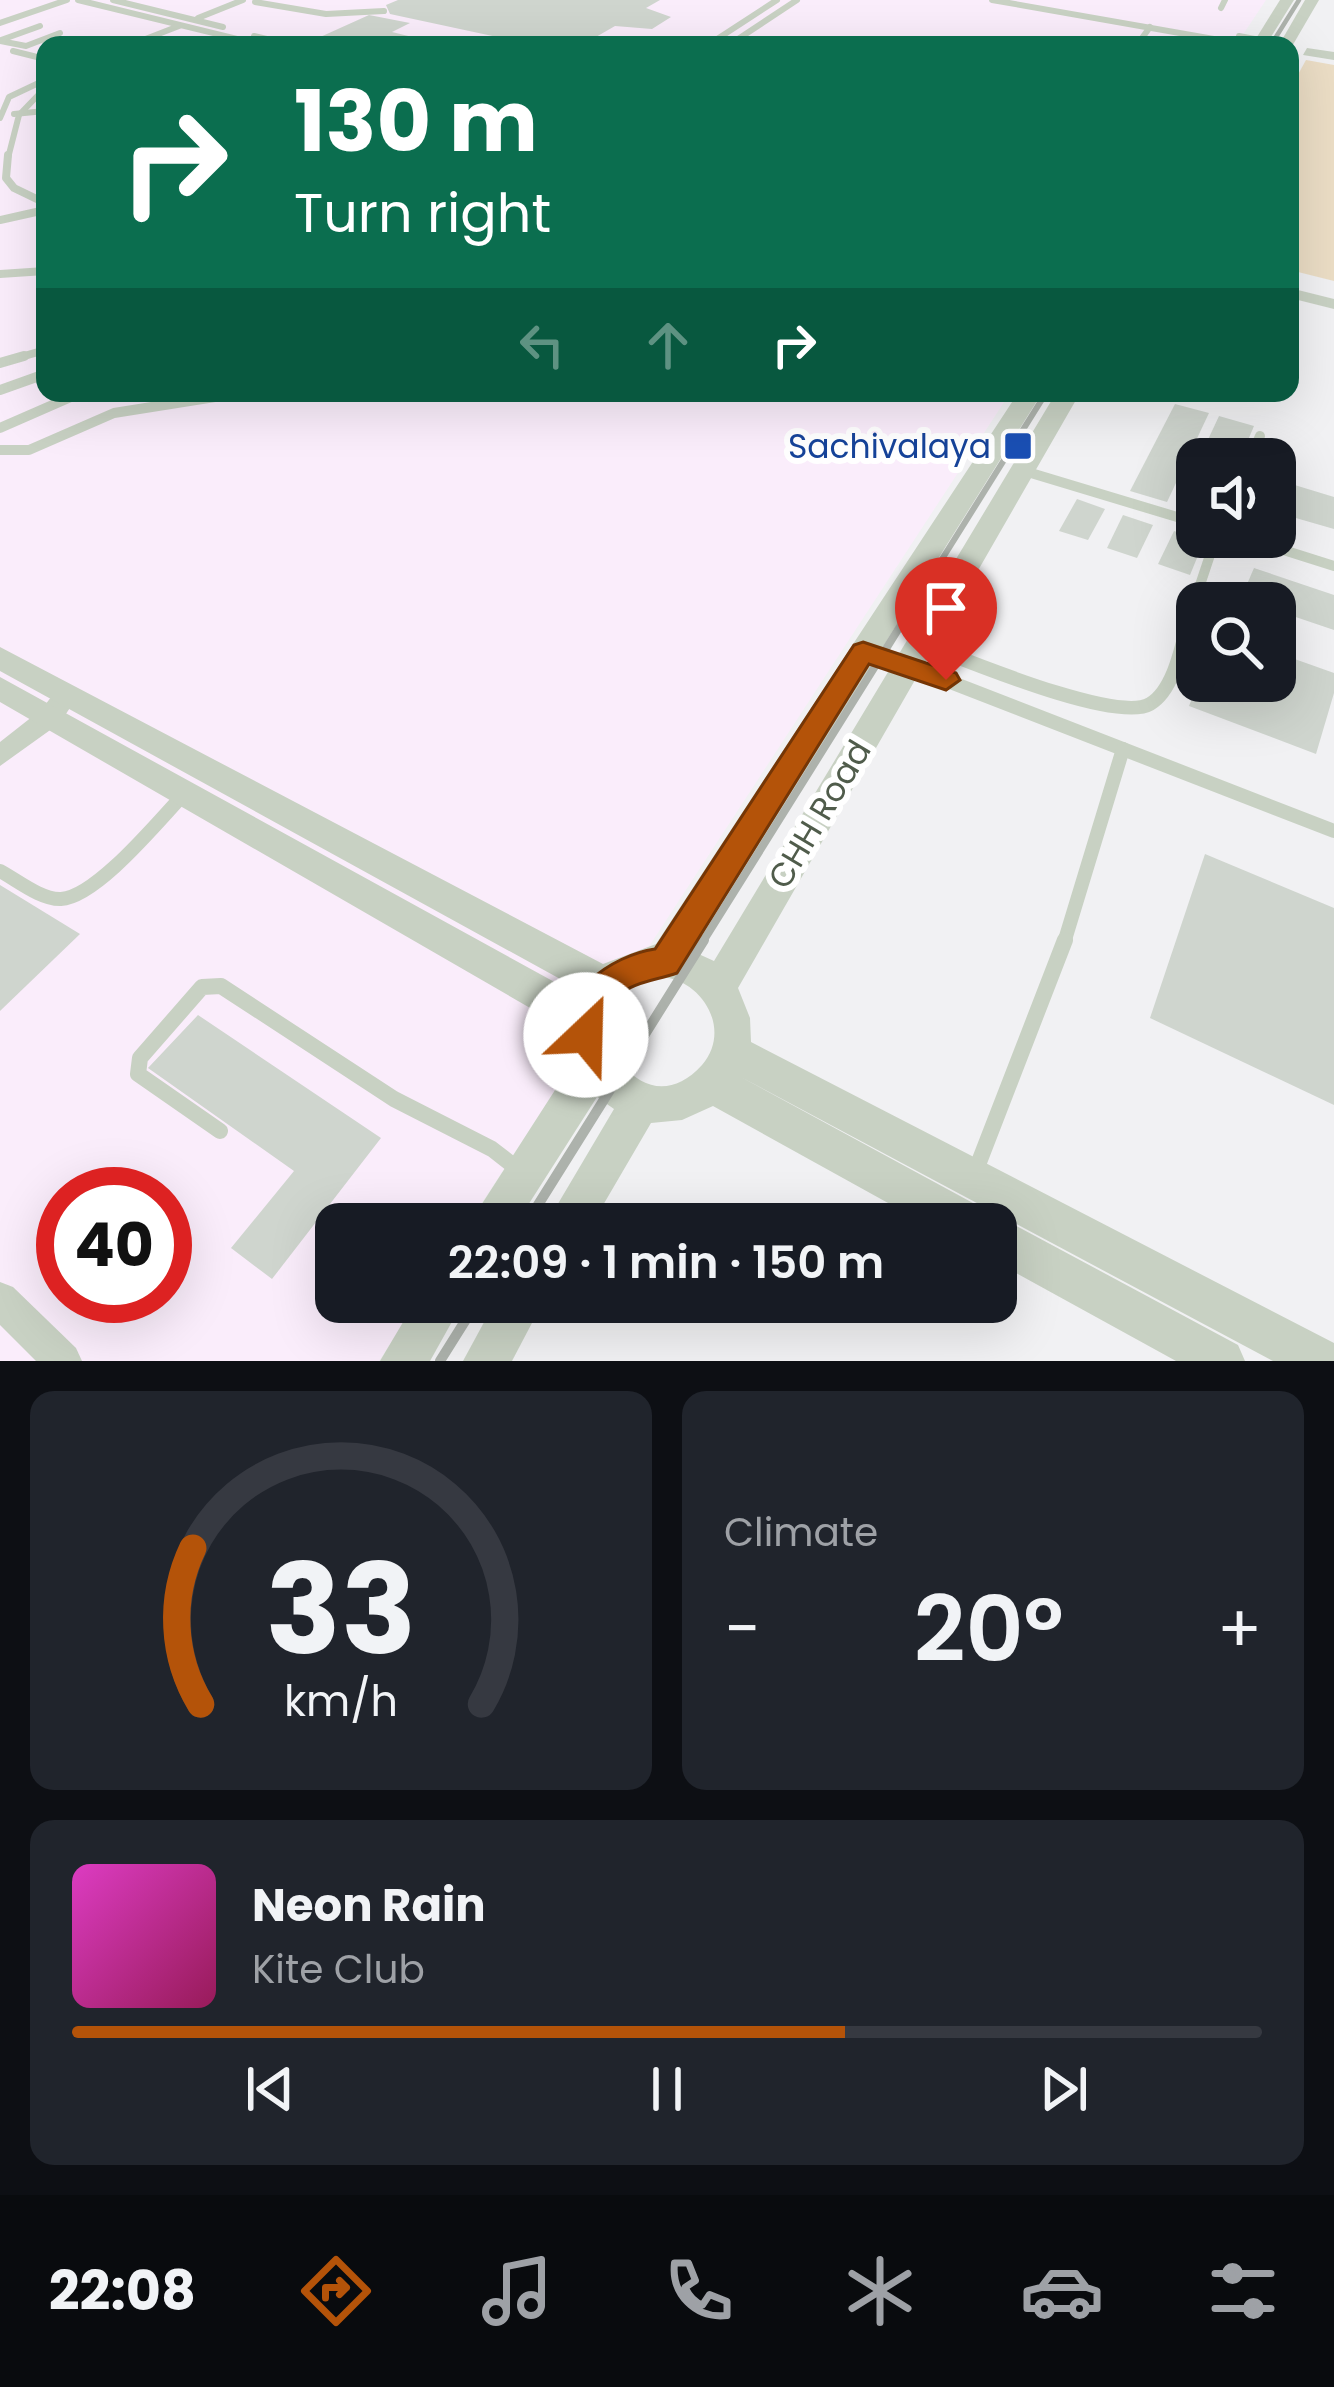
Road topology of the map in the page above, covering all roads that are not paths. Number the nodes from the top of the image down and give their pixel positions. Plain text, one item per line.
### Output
1 (67, 0) edge
2 (78, 0) edge
3 (113, 0) edge
4 (243, 0) edge
5 (777, 0) edge
6 (797, 0) edge
7 (992, 0) edge
8 (1036, 0) edge
9 (1287, 0) edge
10 (1312, 0) edge
11 (257, 1) edge
12 (383, 11) dead end
13 (208, 22) junction
14 (0, 23) edge
15 (195, 24) junction
16 (180, 25) junction
17 (40, 26) dead end
18 (1150, 27) junction
19 (60, 33) dead end
20 (52, 36) edge
21 (152, 36) edge
22 (170, 36) edge
23 (233, 36) edge
24 (259, 36) edge
25 (721, 36) edge
26 (743, 36) edge
27 (1144, 36) edge
28 (1207, 36) edge
29 (1217, 36) edge
30 (1262, 36) edge
31 (1293, 36) edge
32 (36, 42) edge
33 (0, 43) edge
34 (1299, 49) edge
35 (1307, 52) joint
36 (36, 56) edge
37 (1334, 56) edge
38 (36, 88) edge
39 (36, 92) edge
40 (36, 112) edge
41 (19, 113) junction
42 (1, 117) edge
43 (36, 201) edge
44 (36, 210) edge
45 (0, 220) edge
46 (36, 272) edge
47 (0, 274) edge
48 (1299, 295) edge
49 (1334, 304) edge
50 (36, 353) edge
51 (0, 363) edge
52 (36, 377) edge
53 (0, 390) edge
54 (59, 402) edge
55 (182, 402) edge
56 (1024, 402) edge
57 (1062, 402) edge
58 (0, 428) edge
59 (0, 450) edge
60 (985, 459) junction
61 (1020, 470) junction
62 (1176, 517) edge
63 (1296, 554) edge
64 (1209, 558) edge
65 (1334, 566) edge
66 (863, 651) junction
67 (914, 654) junction
68 (0, 658) edge
69 (0, 688) edge
70 (59, 705) junction
71 (1124, 749) junction
72 (0, 757) edge
73 (187, 792) junction
74 (249, 809) junction
75 (1334, 831) edge
76 (0, 871) edge
77 (665, 962) junction
78 (718, 988) junction
79 (597, 1002) junction
80 (595, 1064) junction
81 (721, 1068) junction
82 (643, 1099) junction
83 (220, 1131) dead end
84 (524, 1173) junction
85 (973, 1176) junction
86 (505, 1203) edge
87 (581, 1203) edge
88 (936, 1203) edge
89 (1017, 1249) edge
90 (0, 1300) edge
91 (428, 1323) edge
92 (509, 1323) edge
93 (63, 1361) edge
94 (404, 1361) edge
95 (486, 1361) edge
96 (1222, 1361) edge
97 (1320, 1361) edge

1 - 14 lane
2 - 16 lane
3 - 15 lane
4 - 15 lane
5 - 25 lane
6 - 26 lane
7 - 18 lane
8 - 29 lane
9 - 30 street
10 - 31 street
11 - 12 lane
11 - 13 lane
13 - 15 lane
13 - 24 lane
15 - 16 lane
15 - 22 lane
15 - 23 lane
16 - 21 lane
17 - 33 lane
18 - 27 lane
18 - 28 lane
19 - 20 lane
32 - 33 lane
33 - 36 lane
34 - 35 lane
35 - 37 street
38 - 42 lane
39 - 41 lane
40 - 41 lane
41 - 42 lane
41 - 43 lane
44 - 45 lane
46 - 47 lane
48 - 49 street
50 - 51 lane
52 - 53 lane
54 - 58 lane
55 - 59 lane
56 - 60 street
57 - 61 street, CHH Road
60 - 61 street
60 - 66 street
61 - 62 lane
61 - 67 street, CHH Road
63 - 65 lane
64 - 67 lane
66 - 67 street
66 - 77 street
67 - 71 lane
67 - 78 street, CHH Road
68 - 70 street
69 - 70 street
70 - 72 street
70 - 73 street
70 - 74 street
71 - 75 lane
71 - 85 lane
73 - 74 street
73 - 76 lane
74 - 79 street
77 - 78 street
77 - 79 street
78 - 81 street
79 - 80 street
80 - 82 street
80 - 84 street
81 - 82 street
81 - 85 street
81 - 88 street
82 - 87 street
83 - 84 lane
84 - 86 street
85 - 97 street
89 - 96 street
90 - 93 street
91 - 94 street
92 - 95 street

